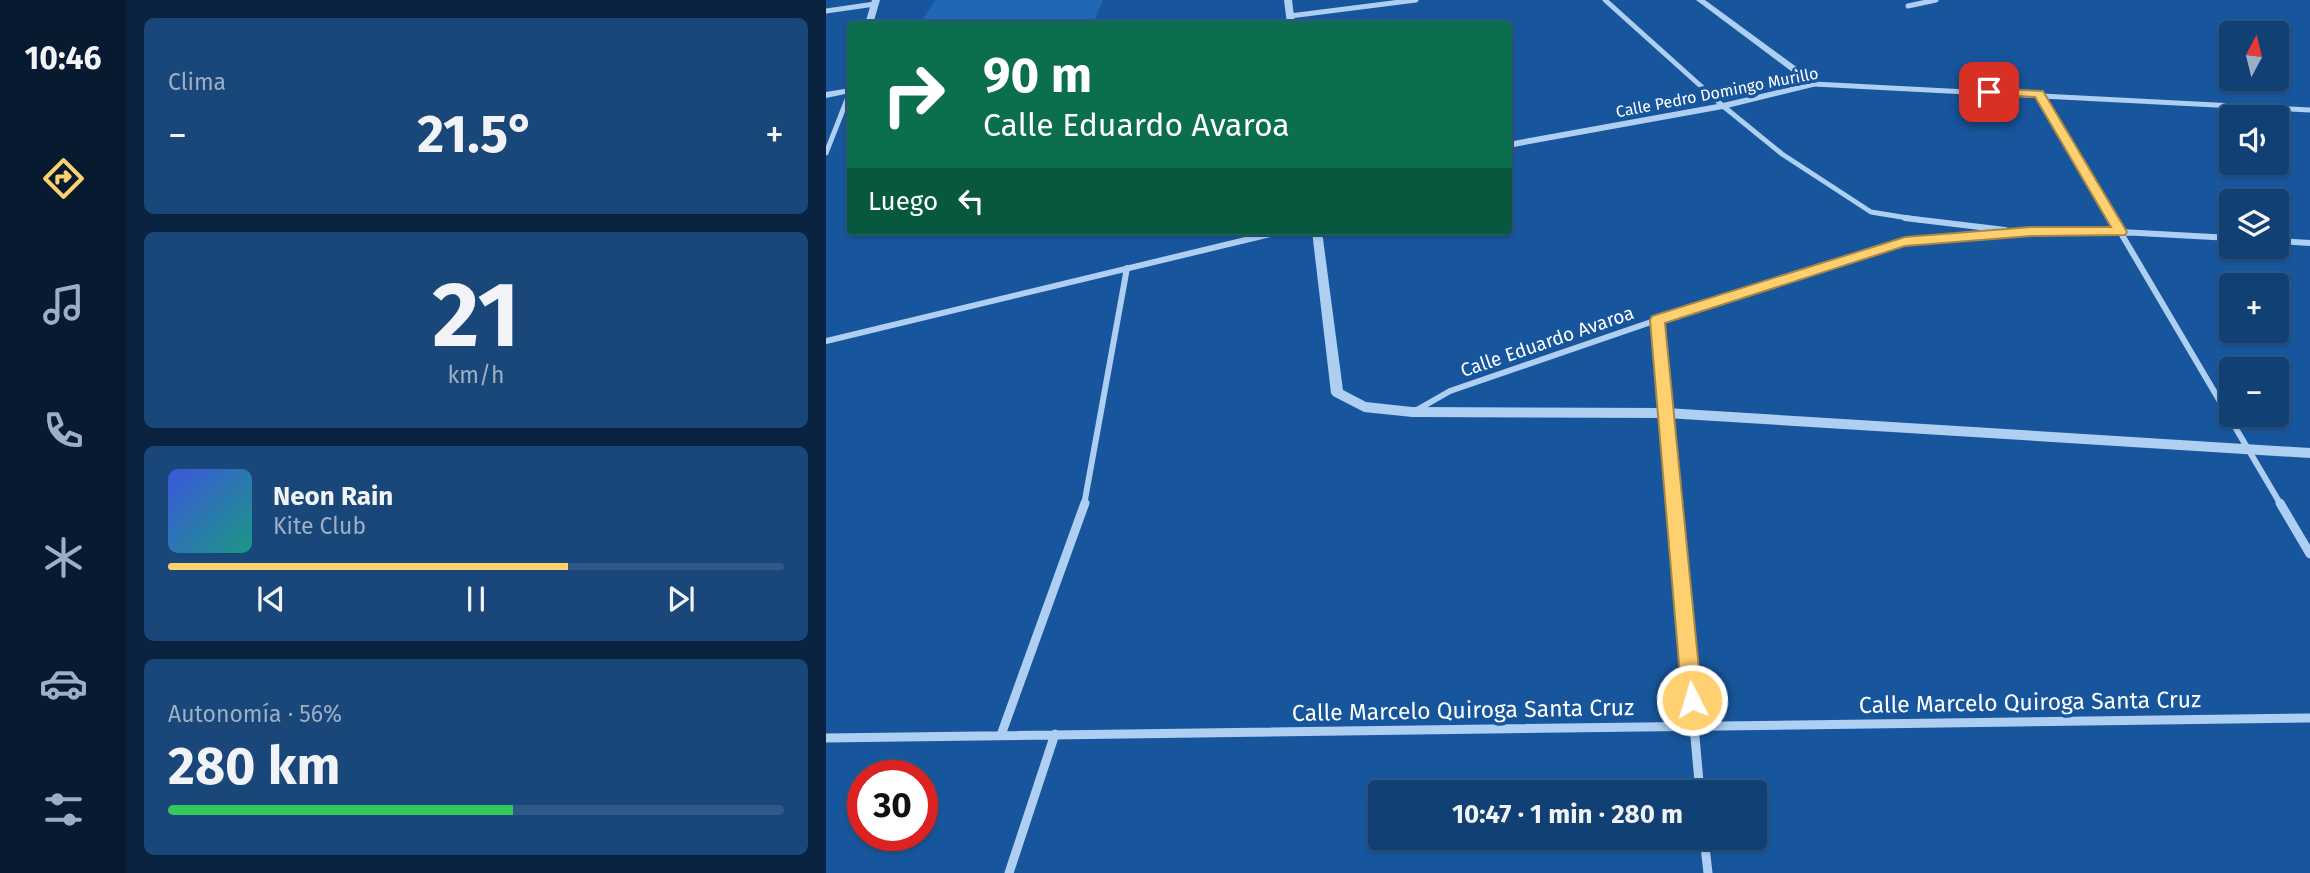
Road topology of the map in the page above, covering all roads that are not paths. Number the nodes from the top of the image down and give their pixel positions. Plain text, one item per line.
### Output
1 (1288, 0) edge
2 (1416, 0) edge
3 (1605, 0) edge
4 (1700, 0) edge
5 (1936, 0) edge
6 (875, 2) edge
7 (1908, 6) dead end
8 (826, 11) edge
9 (1290, 20) edge
10 (870, 21) edge
11 (1814, 84) junction
12 (847, 92) edge
13 (2039, 94) junction
14 (826, 95) edge
15 (847, 99) edge
16 (1723, 106) junction
17 (2310, 110) edge
18 (1512, 144) edge
19 (826, 153) edge
20 (2023, 232) junction
21 (2121, 232) junction
22 (1266, 235) edge
23 (1317, 235) edge
24 (2219, 237) edge
25 (2289, 242) edge
26 (2310, 243) edge
27 (1127, 268) junction
28 (1657, 320) junction
29 (826, 341) edge
30 (1412, 412) junction
31 (1666, 413) junction
32 (2248, 449) junction
33 (2310, 453) edge
34 (2310, 554) edge
35 (2310, 718) edge
36 (1694, 726) junction
37 (1055, 734) junction
38 (1001, 735) junction
39 (826, 738) edge
40 (1699, 780) edge
41 (1705, 850) edge
42 (1009, 873) edge
43 (1708, 873) edge

1 - 9 street
2 - 9 street
3 - 16 street
4 - 11 street
5 - 7 street
6 - 8 street
6 - 10 street
11 - 13 street, Calle Pedro Domingo Murillo
11 - 16 street, Calle Pedro Domingo Murillo
12 - 14 street
13 - 17 street, Calle Pedro Domingo Murillo
13 - 21 street
15 - 19 street
16 - 18 street, Calle Pedro Domingo Murillo
16 - 20 street
20 - 21 street, Calle Eduardo Avaroa
20 - 28 street, Calle Eduardo Avaroa
21 - 24 street, Calle Eduardo Avaroa
21 - 32 street
22 - 27 street
23 - 30 street
25 - 26 street
27 - 29 street
27 - 38 street
28 - 30 street, Calle Eduardo Avaroa
28 - 31 street
30 - 31 street
31 - 32 street
31 - 36 street
32 - 33 street
32 - 34 street
35 - 36 street, Calle Marcelo Quiroga Santa Cruz
36 - 37 street, Calle Marcelo Quiroga Santa Cruz
36 - 40 street
37 - 38 street, Calle Marcelo Quiroga Santa Cruz
37 - 42 street
38 - 39 street, Calle Marcelo Quiroga Santa Cruz
41 - 43 street

